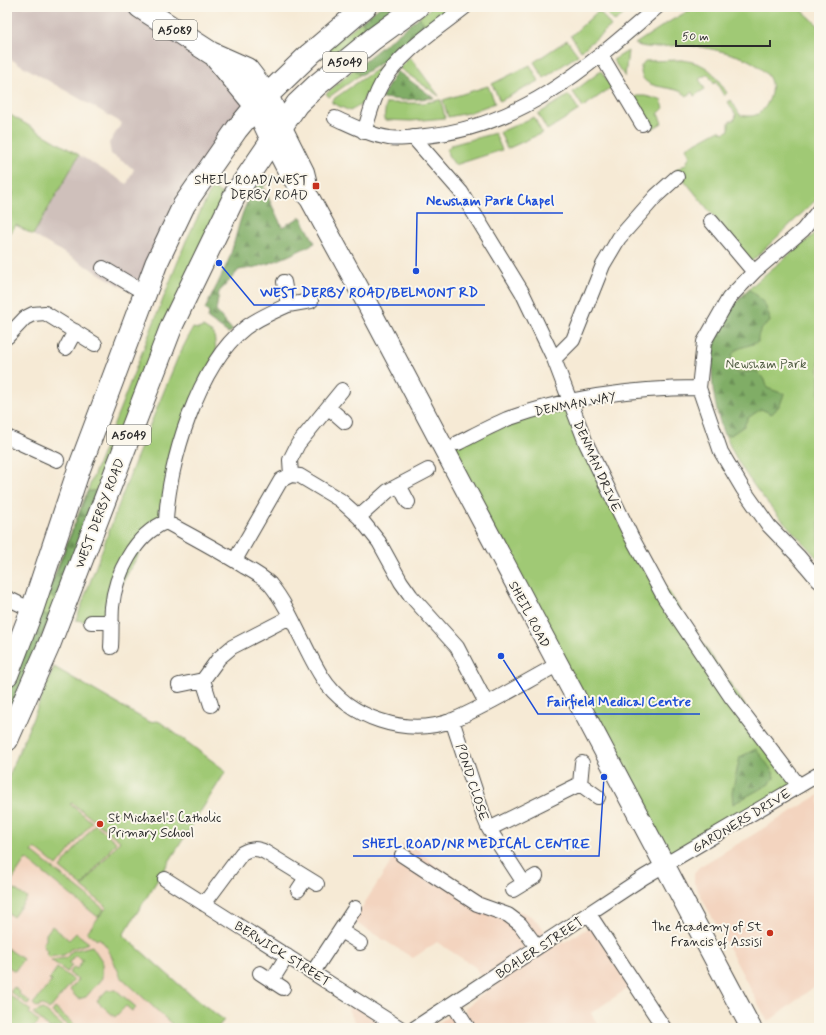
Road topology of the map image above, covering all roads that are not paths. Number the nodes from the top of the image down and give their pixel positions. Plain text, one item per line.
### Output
1 (140, 7) edge
2 (365, 7) edge
3 (418, 7) edge
4 (465, 7) edge
5 (657, 7) edge
6 (601, 55) junction
7 (261, 101) junction
8 (335, 118) dead end
9 (642, 124) dead end
10 (364, 132) junction
11 (277, 133) junction
12 (413, 137) junction
13 (677, 177) dead end
14 (819, 210) edge
15 (711, 221) dead end
16 (103, 268) dead end
17 (754, 272) junction
18 (284, 282) dead end
19 (145, 293) junction
20 (310, 301) dead end
21 (288, 306) junction
22 (75, 331) junction
23 (7, 337) edge
24 (95, 344) dead end
25 (66, 348) dead end
26 (554, 358) junction
27 (699, 388) junction
28 (342, 390) dead end
29 (570, 401) junction
30 (329, 408) junction
31 (345, 422) dead end
32 (7, 437) edge
33 (458, 443) dead end
34 (57, 460) dead end
35 (428, 470) dead end
36 (291, 475) junction
37 (399, 485) junction
38 (408, 502) dead end
39 (359, 517) junction
40 (166, 522) junction
41 (235, 560) junction
42 (819, 581) edge
43 (7, 598) edge
44 (32, 610) junction
45 (290, 617) junction
46 (91, 622) dead end
47 (112, 622) junction
48 (111, 647) dead end
49 (557, 665) junction
50 (7, 675) edge
51 (203, 680) junction
52 (179, 685) dead end
53 (486, 703) junction
54 (211, 705) dead end
55 (452, 720) junction
56 (7, 740) edge
57 (582, 763) dead end
58 (819, 774) edge
59 (580, 784) junction
60 (799, 786) junction
61 (598, 797) dead end
62 (489, 829) junction
63 (402, 855) dead end
64 (663, 866) junction
65 (536, 876) dead end
66 (165, 879) dead end
67 (298, 890) dead end
68 (204, 904) junction
69 (355, 908) dead end
70 (589, 914) junction
71 (341, 931) junction
72 (360, 943) dead end
73 (537, 947) junction
74 (287, 956) junction
75 (314, 972) junction
76 (271, 980) dead end
77 (453, 1004) junction
78 (400, 1028) edge
79 (415, 1028) edge
80 (468, 1028) edge
81 (664, 1028) edge
82 (750, 1028) edge

1 - 7 highway, A5089
2 - 7 highway, A5049
3 - 11 highway, A5049
4 - 10 street
5 - 6 street
6 - 9 street
6 - 12 street
7 - 11 highway
7 - 19 highway, A5049
8 - 10 street
10 - 12 street
11 - 49 main road, SHEIL ROAD
11 - 56 highway, WEST DERBY ROAD / A5049
12 - 26 street, DENMAN DRIVE
13 - 26 street
14 - 17 street
15 - 17 street
16 - 19 street
17 - 27 street
18 - 21 street
19 - 44 highway, A5049
20 - 21 street
21 - 40 street
22 - 23 street
22 - 24 street
22 - 25 street
26 - 29 street, DENMAN DRIVE
27 - 29 street, DENMAN WAY
27 - 42 street
28 - 30 street
29 - 33 street, DENMAN WAY
29 - 60 street, DENMAN DRIVE
30 - 31 street
30 - 36 street
32 - 34 street
35 - 37 street
36 - 39 street
36 - 41 street
37 - 38 street
37 - 39 street
39 - 53 street
40 - 41 street
40 - 47 street
41 - 45 street
43 - 44 street
44 - 50 highway, A5049
45 - 51 street
45 - 55 street
46 - 47 street
47 - 48 street
49 - 53 street
49 - 64 main road, SHEIL ROAD
51 - 52 street
51 - 54 street
53 - 55 street
55 - 62 street, POND CLOSE
57 - 59 street
58 - 60 street, GARDNERS DRIVE
59 - 61 street
59 - 62 street
60 - 64 street, GARDNERS DRIVE
62 - 65 street, POND CLOSE
63 - 73 street
64 - 70 street, BOALER STREET
64 - 82 main road, SHEIL ROAD
66 - 68 street, BERWICK STREET
67 - 68 street
68 - 74 street, BERWICK STREET
69 - 71 street
70 - 73 street, BOALER STREET
70 - 81 street
71 - 72 street
71 - 75 street
73 - 77 street, BOALER STREET
74 - 75 street, BERWICK STREET
74 - 76 street
75 - 78 street, BERWICK STREET
77 - 79 street, BOALER STREET
77 - 80 street

